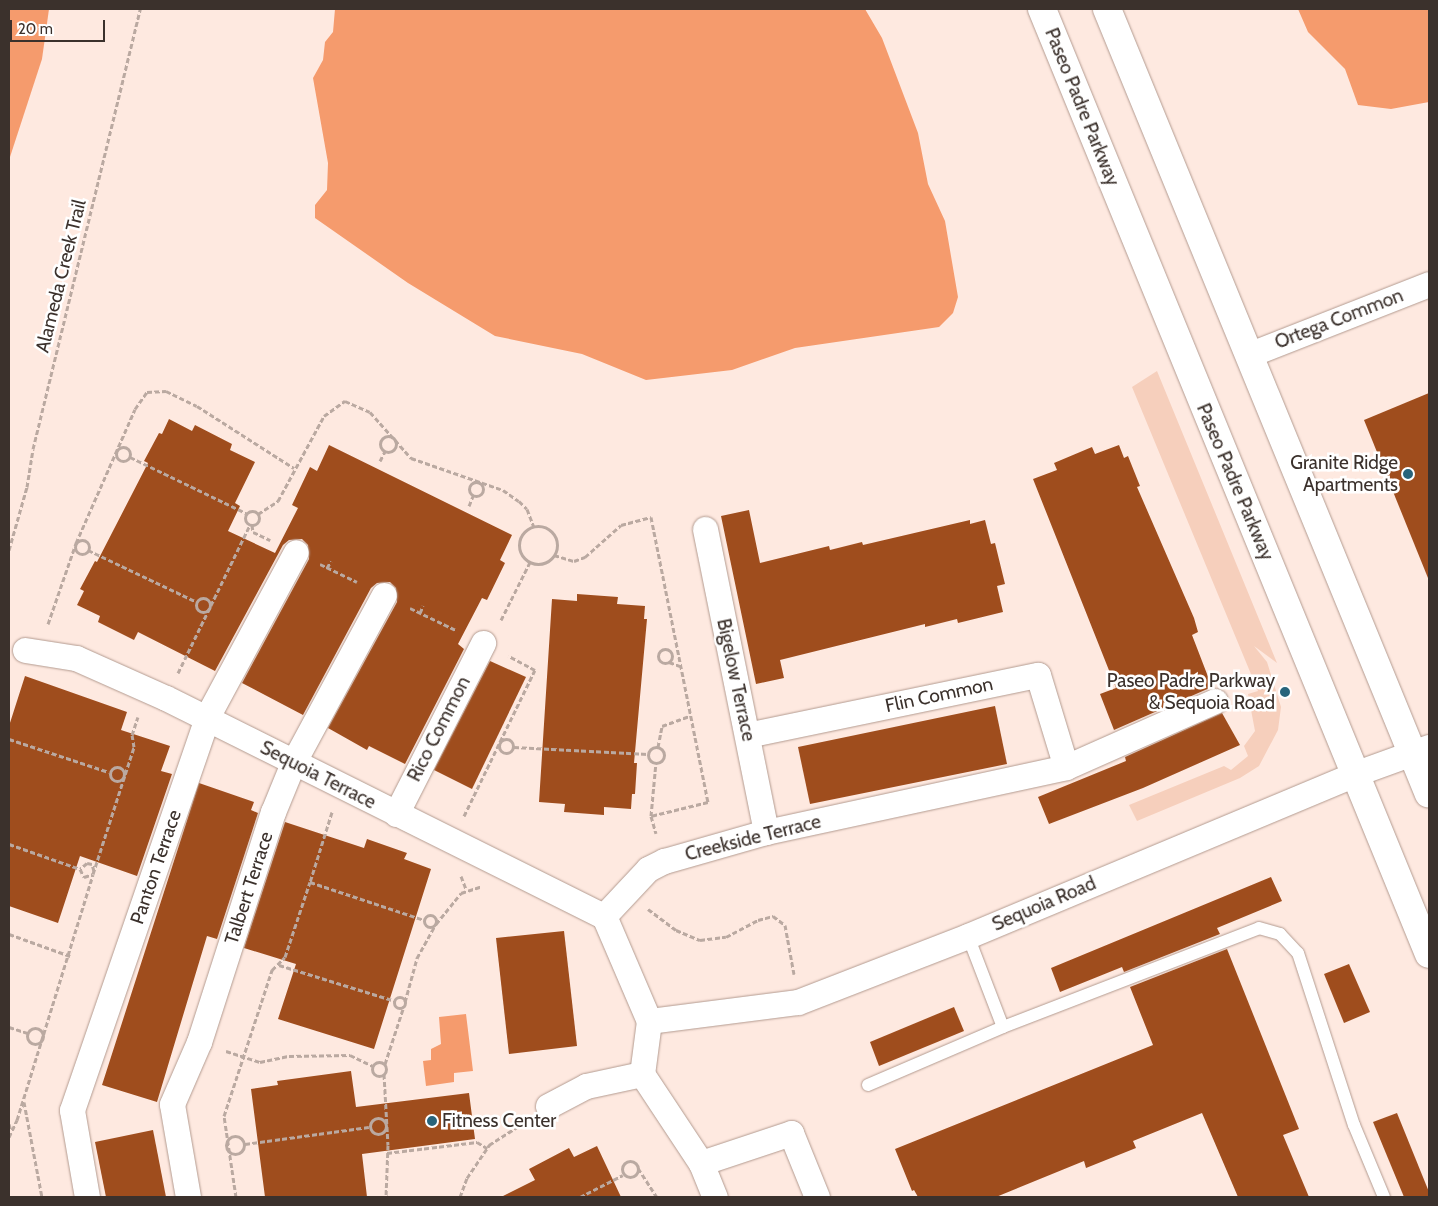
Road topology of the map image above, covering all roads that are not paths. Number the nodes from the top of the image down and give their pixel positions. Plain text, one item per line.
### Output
1 (1042, 9) edge
2 (1107, 9) edge
3 (1429, 284) edge
4 (1248, 355) junction
5 (705, 529) dead end
6 (296, 552) dead end
7 (384, 595) dead end
8 (494, 642) road end
9 (34, 650) road end
10 (1215, 701) dead end
11 (207, 717) junction
12 (747, 735) junction
13 (1421, 751) edge
14 (293, 763) junction
15 (1066, 766) junction
16 (1357, 773) junction
17 (1429, 794) edge
18 (396, 814) junction
19 (766, 832) junction
20 (604, 916) junction
21 (968, 936) junction
22 (1429, 954) edge
23 (649, 1021) junction
24 (1003, 1027) junction
25 (642, 1074) junction
26 (868, 1085) dead end
27 (548, 1106) road end
28 (701, 1163) junction
29 (88, 1197) edge
30 (188, 1197) edge
31 (715, 1197) edge
32 (817, 1197) edge
33 (1384, 1197) edge

1 - 16 main road, Paseo Padre Parkway
2 - 4 main road
3 - 4 street, Ortega Common
4 - 13 main road
5 - 12 street, Bigelow Terrace
6 - 11 street, Panton Terrace
7 - 14 street, Talbert Terrace
8 - 18 street, Rico Common
9 - 11 street, Sequoia Terrace
10 - 15 street, Creekside Terrace
11 - 14 street, Sequoia Terrace
11 - 29 street, Panton Terrace
12 - 15 street, Flin Common
12 - 19 street, Bigelow Terrace
13 - 16 street, Sequoia Road
13 - 17 main road
14 - 18 street, Sequoia Terrace
14 - 30 street, Talbert Terrace
15 - 19 street, Creekside Terrace
16 - 21 street, Sequoia Road
16 - 22 main road, Paseo Padre Parkway
18 - 20 street, Sequoia Terrace
19 - 20 street, Creekside Terrace
20 - 23 street
21 - 23 street, Sequoia Road
21 - 24 lane
23 - 25 street
24 - 26 lane
24 - 33 lane
25 - 27 street
25 - 28 street
28 - 31 street
28 - 32 street

